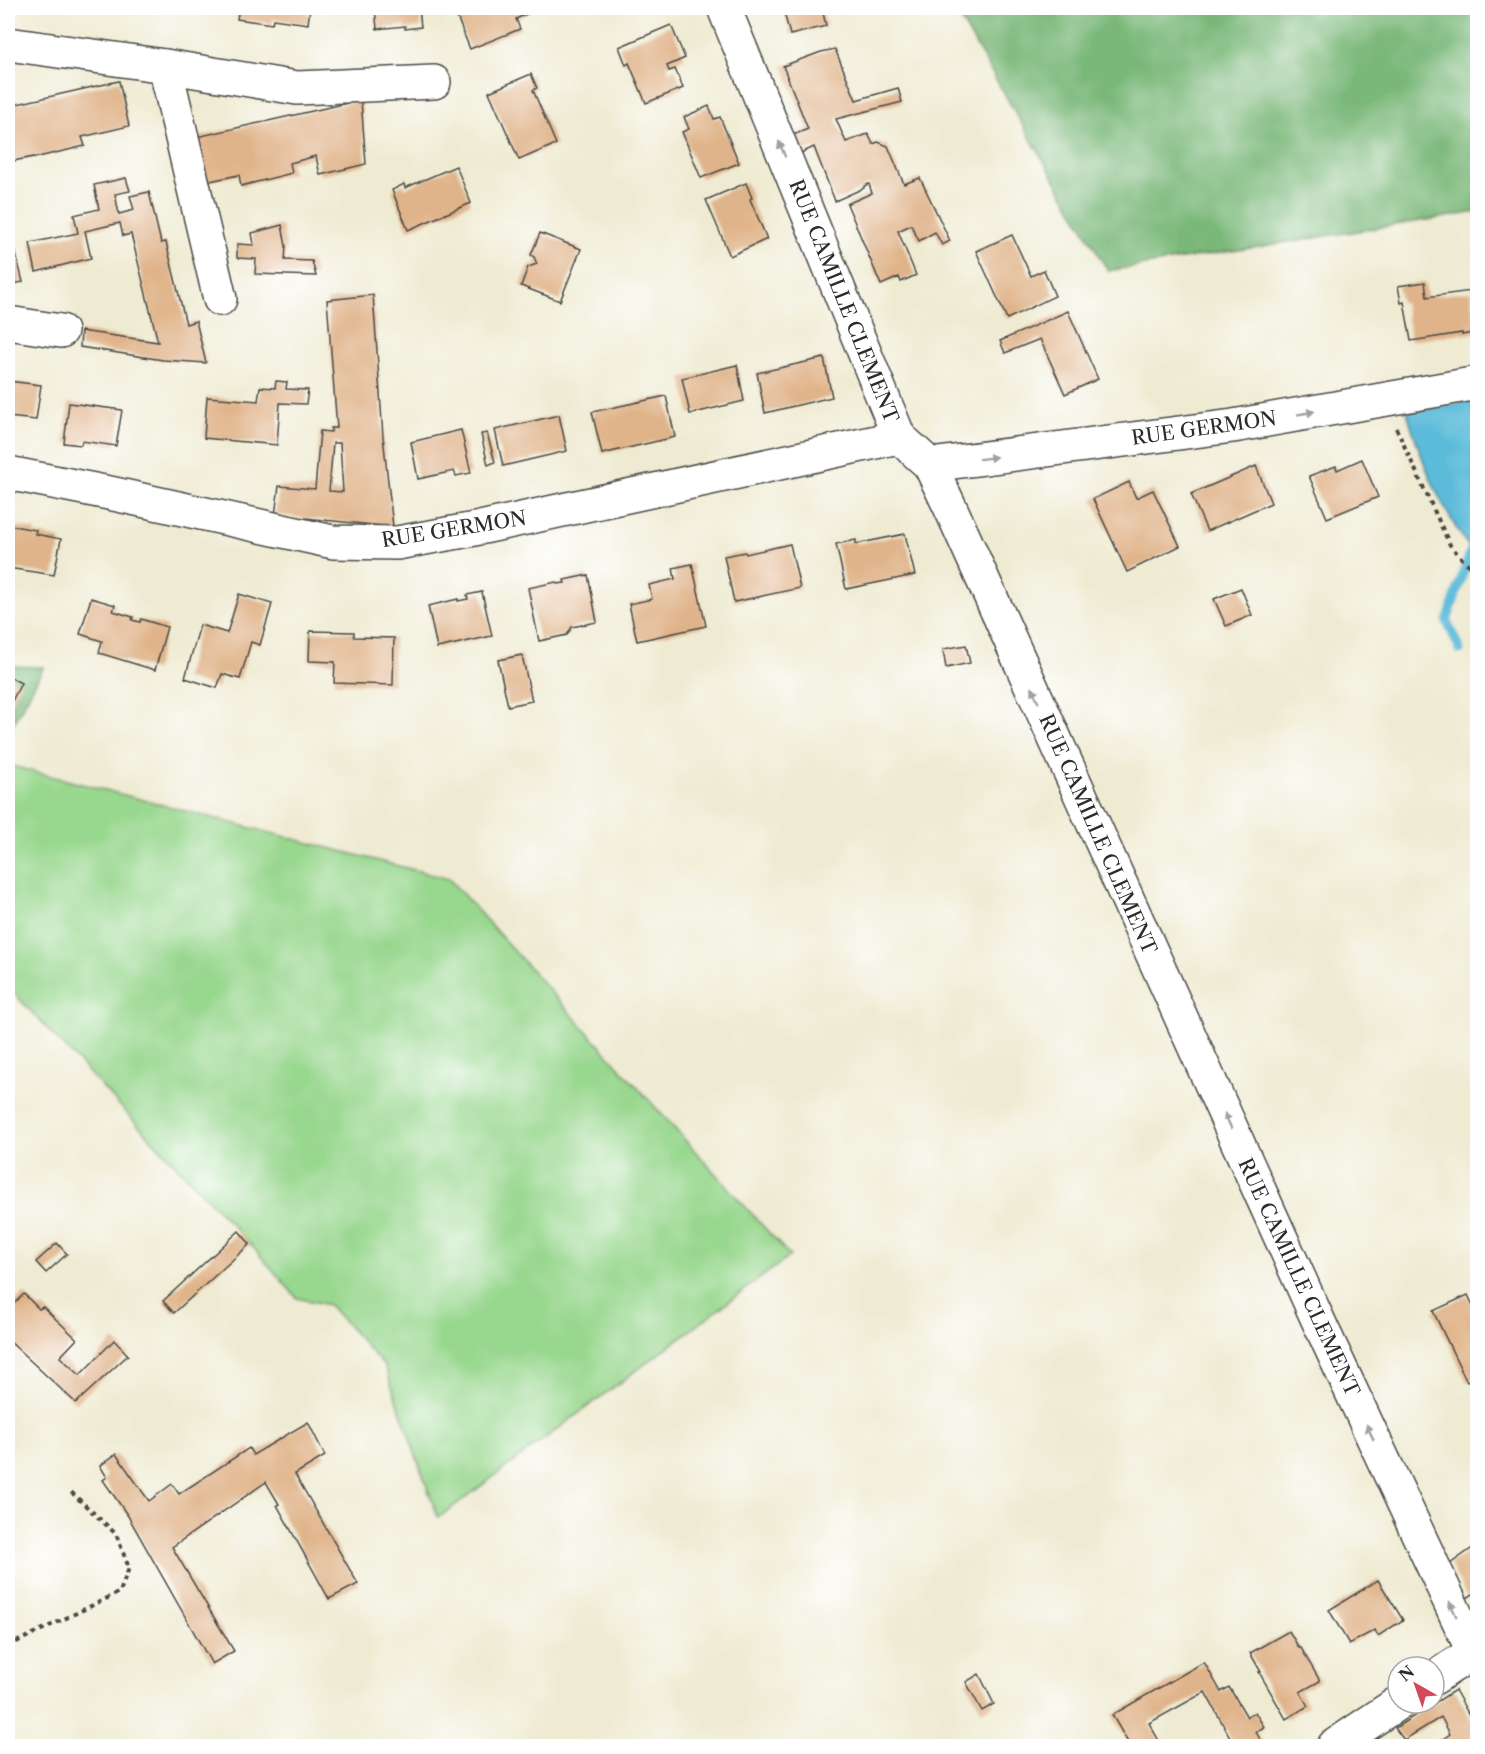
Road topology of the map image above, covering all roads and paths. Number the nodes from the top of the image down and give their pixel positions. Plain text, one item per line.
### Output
1 (724, 8) edge
2 (8, 44) edge
3 (165, 66) junction
4 (434, 82) dead end
5 (220, 299) dead end
6 (8, 323) edge
7 (61, 331) dead end
8 (1478, 383) edge
9 (1382, 399) junction
10 (899, 437) junction
11 (930, 465) junction
12 (8, 473) edge
13 (1477, 572) edge
14 (71, 1492) dead end
15 (8, 1646) edge
16 (1476, 1654) edge
17 (1446, 1671) edge
18 (1386, 1711) edge
19 (1334, 1746) edge

10 -> 1 street, RUE CAMILLE CLEMENT
2 - 3 street
3 - 4 street
3 - 5 street
6 - 7 street
8 - 9 street, RUE GERMON
11 -> 9 street, RUE GERMON
9 - 13 path
10 - 11 street, RUE CAMILLE CLEMENT
10 - 12 street, RUE GERMON
16 -> 11 street, RUE CAMILLE CLEMENT
14 - 15 path
16 - 17 street
18 - 19 street

